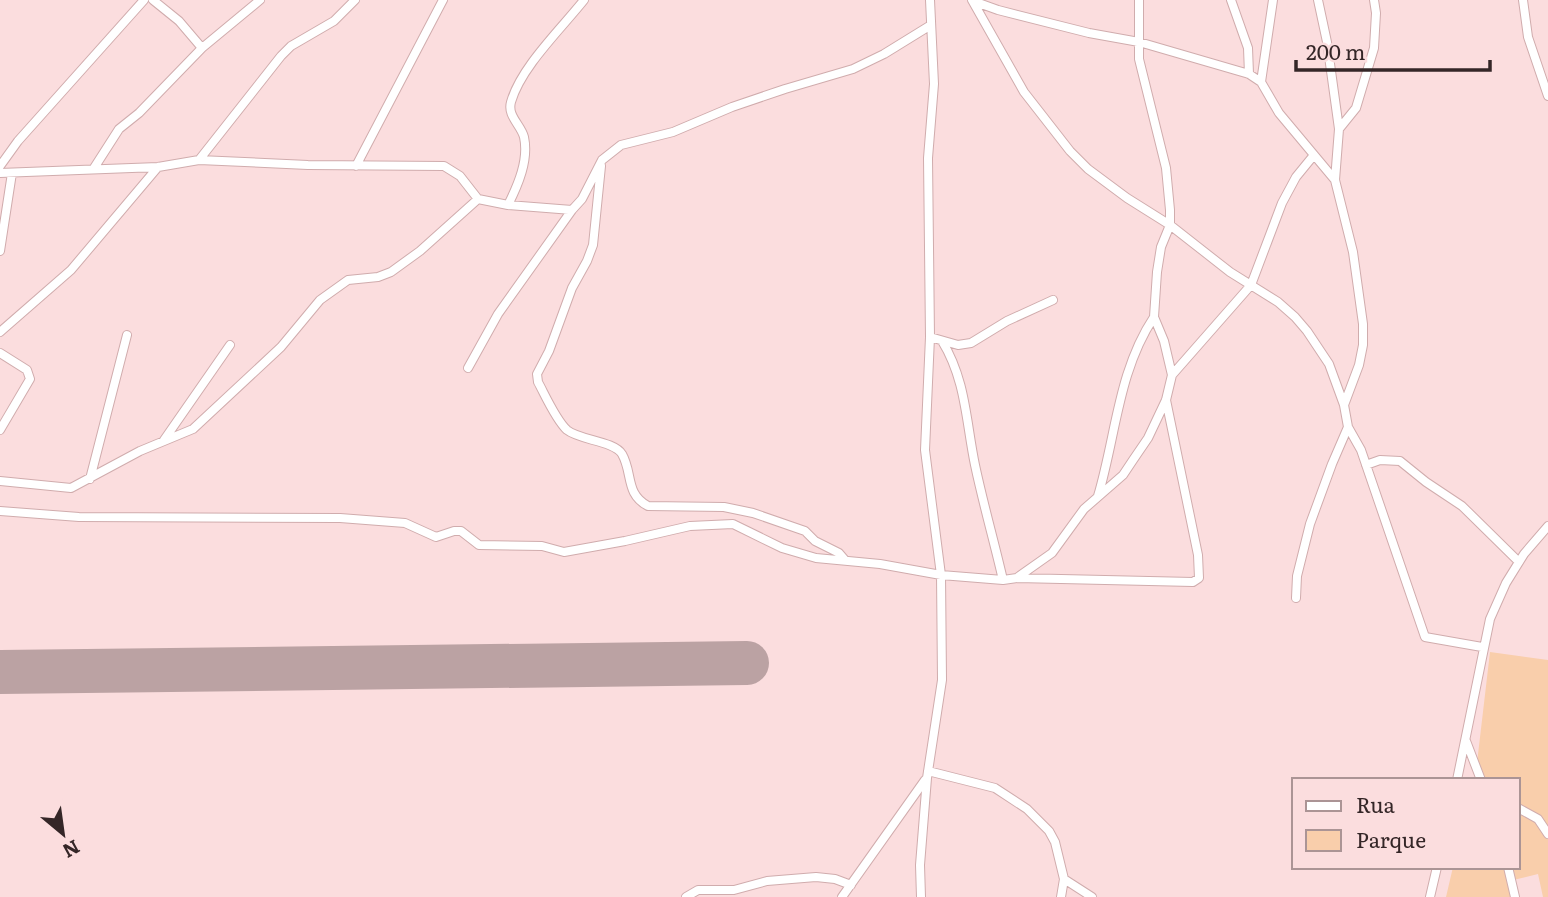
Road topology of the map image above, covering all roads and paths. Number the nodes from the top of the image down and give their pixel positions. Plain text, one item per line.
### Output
1 (144, 0) edge
2 (153, 0) edge
3 (260, 0) edge
4 (355, 0) edge
5 (443, 0) edge
6 (584, 0) edge
7 (930, 0) edge
8 (1000, 0) edge
9 (1139, 0) edge
10 (1231, 0) edge
11 (1273, 0) edge
12 (1318, 0) edge
13 (1374, 0) edge
14 (1523, 0) edge
15 (973, 1) edge
16 (998, 10) junction
17 (931, 25) junction
18 (1139, 42) junction
19 (202, 48) junction
20 (1250, 74) junction
21 (1261, 82) junction
22 (1548, 96) edge
23 (1339, 129) junction
24 (1314, 155) junction
25 (199, 160) junction
26 (602, 160) junction
27 (0, 166) edge
28 (356, 166) junction
29 (158, 167) junction
30 (94, 168) junction
31 (0, 173) edge
32 (12, 173) junction
33 (1335, 180) junction
34 (478, 199) junction
35 (508, 205) junction
36 (572, 210) junction
37 (1170, 225) junction
38 (0, 251) edge
39 (1251, 285) junction
40 (1052, 300) dead end
41 (1154, 317) junction
42 (0, 332) edge
43 (127, 335) dead end
44 (930, 337) junction
45 (942, 341) junction
46 (230, 345) dead end
47 (0, 353) edge
48 (468, 368) dead end
49 (1172, 374) junction
50 (1166, 400) junction
51 (1344, 405) junction
52 (1348, 427) junction
53 (0, 430) edge
54 (164, 440) junction
55 (1366, 465) junction
56 (90, 479) junction
57 (0, 481) edge
58 (1098, 497) junction
59 (0, 511) edge
60 (1548, 526) edge
61 (845, 560) junction
62 (1519, 562) junction
63 (941, 575) junction
64 (1017, 578) junction
65 (1003, 580) junction
66 (1296, 598) dead end
67 (1482, 647) junction
68 (1466, 741) junction
69 (927, 775) junction
70 (1457, 778) edge
71 (1480, 778) edge
72 (1520, 809) edge
73 (1548, 834) edge
74 (1437, 869) edge
75 (1508, 869) edge
76 (1064, 879) junction
77 (851, 885) junction
78 (686, 897) edge
79 (842, 897) edge
80 (921, 897) edge
81 (1061, 897) edge
82 (1091, 897) edge
83 (1430, 897) edge
84 (1515, 897) edge

1 - 27 street
2 - 19 street
3 - 19 street
4 - 25 street
5 - 28 street
6 - 35 street
7 - 17 street
8 - 16 street
9 - 18 street
10 - 20 street
11 - 21 street
12 - 23 street
13 - 23 street
14 - 22 street
15 - 16 street
15 - 37 street
16 - 18 street
17 - 26 street
17 - 44 street
18 - 20 street
18 - 37 street
19 - 30 street
20 - 21 street
21 - 24 street
23 - 33 street
24 - 33 street
24 - 39 street
25 - 28 street
25 - 29 street
26 - 36 street
26 - 61 street
28 - 34 street
29 - 30 street
29 - 42 street
30 - 32 street
31 - 32 street
32 - 38 street
33 - 51 street
34 - 35 street
34 - 54 street
35 - 36 street
36 - 48 street
37 - 39 street
37 - 41 street
39 - 49 street
39 - 51 street
40 - 45 street
41 - 49 street
41 - 58 street
43 - 56 street
44 - 45 street
44 - 63 street
45 - 65 street
46 - 54 street
47 - 53 street
49 - 50 street
50 - 58 street
50 - 64 street
51 - 52 street
52 - 55 street
52 - 66 street
54 - 56 street
55 - 62 street
55 - 67 street
56 - 57 street
58 - 64 street
59 - 61 street
60 - 62 street
61 - 63 street
62 - 67 street
63 - 65 street
63 - 69 street
64 - 65 street
67 - 68 street
68 - 70 street
68 - 71 street
69 - 76 street
69 - 77 street
69 - 80 street
72 - 73 street
74 - 83 street
75 - 84 street
76 - 81 street
76 - 82 street
77 - 78 street
77 - 79 street

